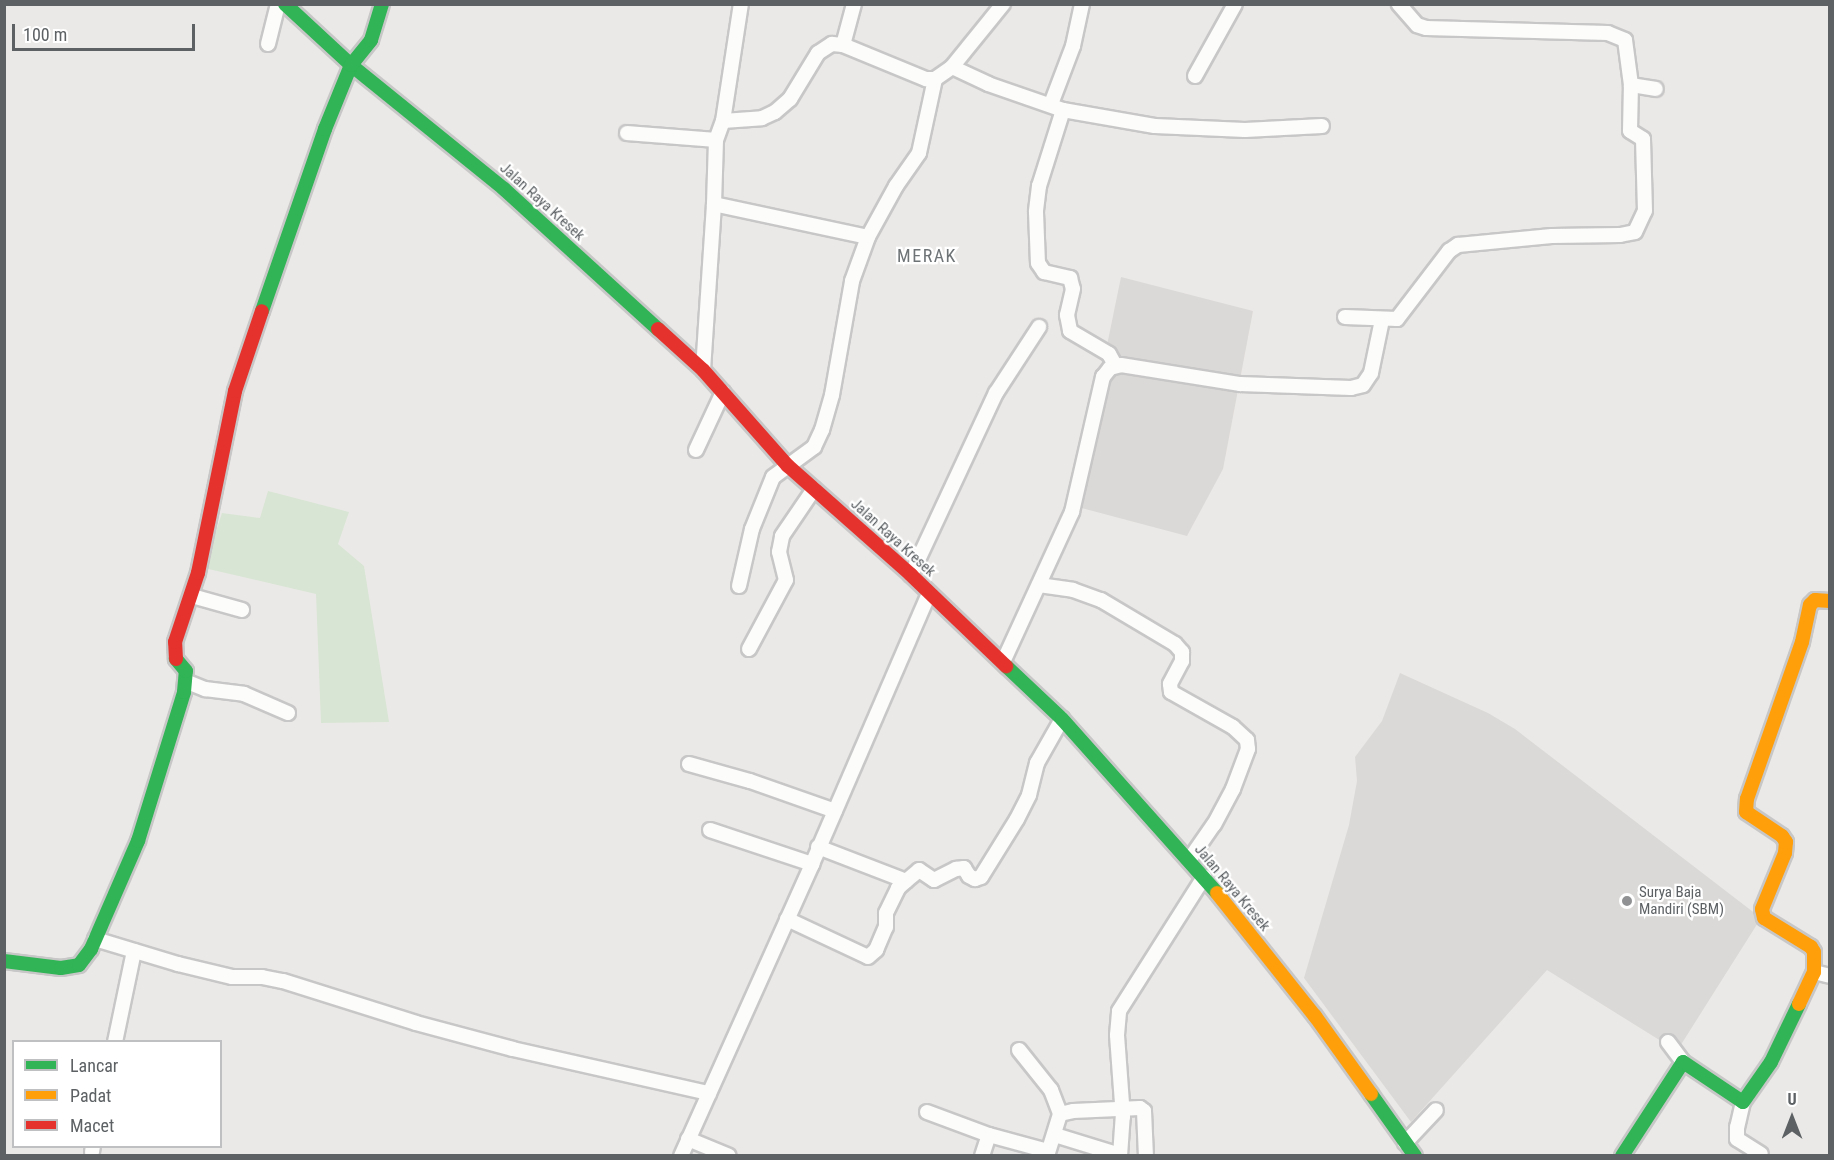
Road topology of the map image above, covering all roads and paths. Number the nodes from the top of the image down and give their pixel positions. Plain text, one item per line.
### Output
1 (278, 4) edge
2 (285, 4) edge
3 (382, 4) edge
4 (741, 4) edge
5 (854, 4) edge
6 (1003, 4) edge
7 (1082, 4) edge
8 (1234, 4) edge
9 (1399, 4) edge
10 (268, 44) dead end
11 (843, 45) junction
12 (351, 65) junction
13 (952, 67) junction
14 (1195, 76) dead end
15 (935, 80) junction
16 (1631, 85) junction
17 (1656, 89) dead end
18 (1057, 107) junction
19 (723, 121) junction
20 (1322, 126) dead end
21 (627, 133) dead end
22 (716, 140) junction
23 (714, 204) junction
24 (868, 237) junction
25 (1345, 317) dead end
26 (1382, 320) junction
27 (1039, 327) dead end
28 (1115, 366) junction
29 (703, 370) junction
30 (723, 392) junction
31 (696, 450) dead end
32 (788, 466) junction
33 (814, 489) junction
34 (911, 574) junction
35 (1039, 585) junction
36 (739, 586) dead end
37 (929, 593) junction
38 (192, 596) junction
39 (1830, 601) edge
40 (242, 610) dead end
41 (749, 649) dead end
42 (1003, 662) junction
43 (185, 681) junction
44 (288, 713) dead end
45 (1062, 719) junction
46 (689, 765) dead end
47 (835, 811) junction
48 (710, 830) dead end
49 (819, 847) junction
50 (1189, 860) junction
51 (812, 864) junction
52 (1204, 876) junction
53 (906, 880) junction
54 (787, 919) junction
55 (95, 939) junction
56 (134, 951) junction
57 (4, 960) edge
58 (1814, 972) junction
59 (1830, 976) edge
60 (115, 1040) edge
61 (1668, 1042) dead end
62 (1019, 1050) dead end
63 (1683, 1062) junction
64 (709, 1093) junction
65 (1743, 1102) junction
66 (1122, 1109) junction
67 (1436, 1110) dead end
68 (927, 1112) dead end
69 (1060, 1114) junction
70 (988, 1135) junction
71 (1055, 1136) junction
72 (688, 1139) junction
73 (1406, 1143) junction
74 (1048, 1153) edge
75 (1761, 1154) edge
76 (681, 1155) edge
77 (729, 1155) edge
78 (982, 1155) edge
79 (1120, 1155) edge
80 (1146, 1155) edge
81 (1415, 1155) edge
82 (1622, 1155) edge

1 - 10 street
2 - 12 street, Jalan Raya Kresek
3 - 12 street
4 - 19 street
5 - 11 street
6 - 13 street
7 - 18 street
8 - 14 street
9 - 16 street
11 - 15 street
11 - 19 street
12 - 29 street, Jalan Raya Kresek
12 - 38 street
13 - 15 street
13 - 18 street
15 - 24 street
16 - 17 street
16 - 26 street
18 - 20 street
18 - 28 street
19 - 22 street
21 - 22 street
22 - 23 street
23 - 24 street
23 - 29 street
24 - 32 street
25 - 26 street
26 - 28 street
27 - 34 street
28 - 35 street
29 - 30 street, Jalan Raya Kresek
30 - 31 street
30 - 32 street, Jalan Raya Kresek
32 - 33 street, Jalan Raya Kresek
32 - 36 street
33 - 34 street, Jalan Raya Kresek
33 - 41 street
34 - 37 street, Jalan Raya Kresek
35 - 42 street
35 - 50 street
37 - 42 street, Jalan Raya Kresek
37 - 47 street
38 - 40 street
38 - 43 street
39 - 58 street
42 - 45 street, Jalan Raya Kresek
43 - 44 street
43 - 55 street
45 - 50 street, Jalan Raya Kresek
45 - 53 street
46 - 47 street
47 - 49 street
48 - 51 street
49 - 51 street
49 - 53 street
50 - 52 street, Jalan Raya Kresek
51 - 54 street
52 - 66 street
52 - 73 street, Jalan Raya Kresek
53 - 54 street
54 - 64 street
55 - 56 street
55 - 57 street
56 - 60 street
56 - 64 street
58 - 59 street
58 - 65 street
61 - 63 street
62 - 69 street
63 - 65 street
63 - 82 street
64 - 72 street
65 - 75 street
66 - 69 street
66 - 79 street
66 - 80 street
67 - 73 street
68 - 70 street
69 - 71 street
70 - 74 street
70 - 78 street
71 - 74 street
71 - 79 street
72 - 76 street
72 - 77 street
73 - 81 street, Jalan Raya Kresek

